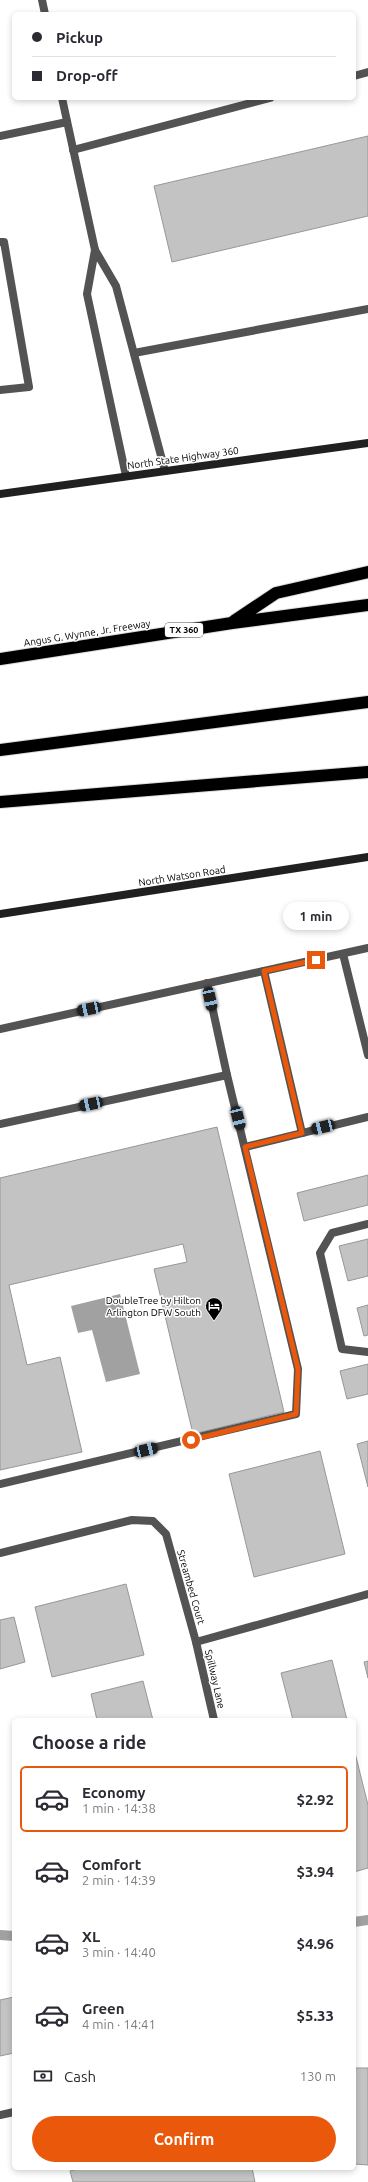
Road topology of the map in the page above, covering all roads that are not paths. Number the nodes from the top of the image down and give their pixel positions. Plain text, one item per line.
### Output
1 (42, 0) edge
2 (45, 12) edge
3 (368, 72) edge
4 (356, 75) edge
5 (62, 100) edge
6 (262, 100) edge
7 (67, 122) junction
8 (0, 136) edge
9 (73, 150) junction
10 (0, 242) edge
11 (95, 250) junction
12 (368, 309) edge
13 (134, 353) junction
14 (0, 390) edge
15 (368, 443) edge
16 (165, 471) junction
17 (126, 476) junction
18 (0, 494) edge
19 (368, 572) edge
20 (368, 605) edge
21 (232, 623) junction
22 (0, 659) edge
23 (368, 702) edge
24 (0, 750) edge
25 (368, 772) edge
26 (0, 802) edge
27 (368, 857) edge
28 (0, 914) edge
29 (368, 948) edge
30 (343, 954) junction
31 (264, 971) junction
32 (207, 983) junction
33 (0, 1029) edge
34 (368, 1055) edge
35 (227, 1075) junction
36 (368, 1117) edge
37 (0, 1124) edge
38 (302, 1133) junction
39 (245, 1147) junction
40 (368, 1224) edge
41 (368, 1352) edge
42 (0, 1484) edge
43 (0, 1553) edge
44 (368, 1594) edge
45 (196, 1642) junction
46 (214, 1718) edge
47 (12, 2112) edge
48 (0, 2115) edge

1 - 2 lane
3 - 4 lane
5 - 7 lane
6 - 9 lane
7 - 8 lane
7 - 9 lane
9 - 11 lane
10 - 14 lane
11 - 13 lane
11 - 17 lane
12 - 13 lane
13 - 16 lane
15 - 16 main road, North State Highway 360
16 - 17 main road, North State Highway 360
17 - 18 main road, North State Highway 360
19 - 21 highway
20 - 21 highway, Angus G. Wynne, Jr. Freeway / TX 360
21 - 22 highway, Angus G. Wynne, Jr. Freeway / TX 360
23 - 24 highway
25 - 26 highway
27 - 28 main road, North Watson Road
29 - 30 lane
30 - 31 lane
30 - 34 lane
31 - 32 lane
31 - 38 lane
32 - 33 lane
32 - 35 lane
35 - 37 lane
35 - 39 lane
36 - 38 lane
38 - 39 lane
39 - 42 lane
40 - 41 lane
43 - 45 lane, Streambed Court
44 - 45 lane
45 - 46 lane, Spillway Lane
47 - 48 lane

